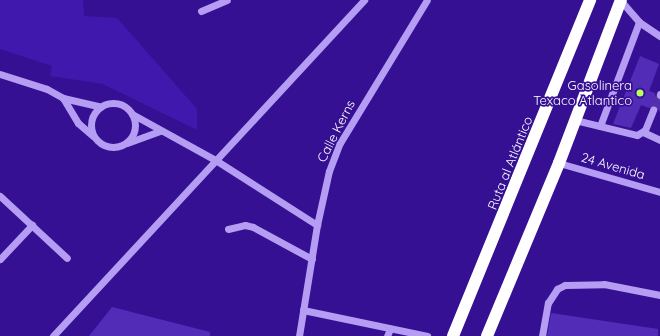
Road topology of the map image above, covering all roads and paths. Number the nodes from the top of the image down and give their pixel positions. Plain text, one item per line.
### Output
1 (227, 0) edge
2 (364, 0) edge
3 (427, 0) edge
4 (590, 0) edge
5 (621, 0) edge
6 (201, 11) dead end
7 (639, 22) junction
8 (660, 36) edge
9 (0, 74) edge
10 (63, 98) junction
11 (101, 107) junction
12 (653, 110) tunnel mouth
13 (132, 114) junction
14 (575, 120) junction
15 (600, 126) junction
16 (160, 131) junction
17 (642, 132) junction
18 (95, 137) junction
19 (660, 140) edge
20 (125, 143) junction
21 (217, 161) junction
22 (559, 163) junction
23 (660, 192) edge
24 (0, 196) edge
25 (32, 225) junction
26 (317, 225) junction
27 (228, 229) dead end
28 (67, 258) dead end
29 (0, 259) edge
30 (312, 259) junction
31 (660, 295) edge
32 (303, 310) junction
33 (390, 329) junction
34 (53, 336) edge
35 (299, 336) edge
36 (387, 336) edge
37 (426, 336) edge
38 (453, 336) edge
39 (487, 336) edge
40 (542, 336) edge

1 - 6 street
2 - 21 street
3 - 26 street, Calle Kerns
4 - 38 highway, Ruta al Atlántico
5 - 7 street
5 - 14 highway
7 - 8 street
7 - 15 street
9 - 10 street
10 - 11 street
10 - 18 street
11 - 13 street
11 - 18 street
12 - 17 street
13 - 16 street
13 - 20 street
14 - 15 street
14 - 22 highway
15 - 17 street
16 - 20 street
16 - 21 street
17 - 19 street
18 - 20 street
21 - 26 street
21 - 34 street
22 - 23 street, 24 Avenida
22 - 39 highway
24 - 25 street
25 - 28 street
25 - 29 street
26 - 30 street, Calle Kerns
27 - 30 street
30 - 32 street, Calle Kerns
31 - 40 street
32 - 33 street
32 - 35 street, Calle Kerns
33 - 36 street
33 - 37 street

